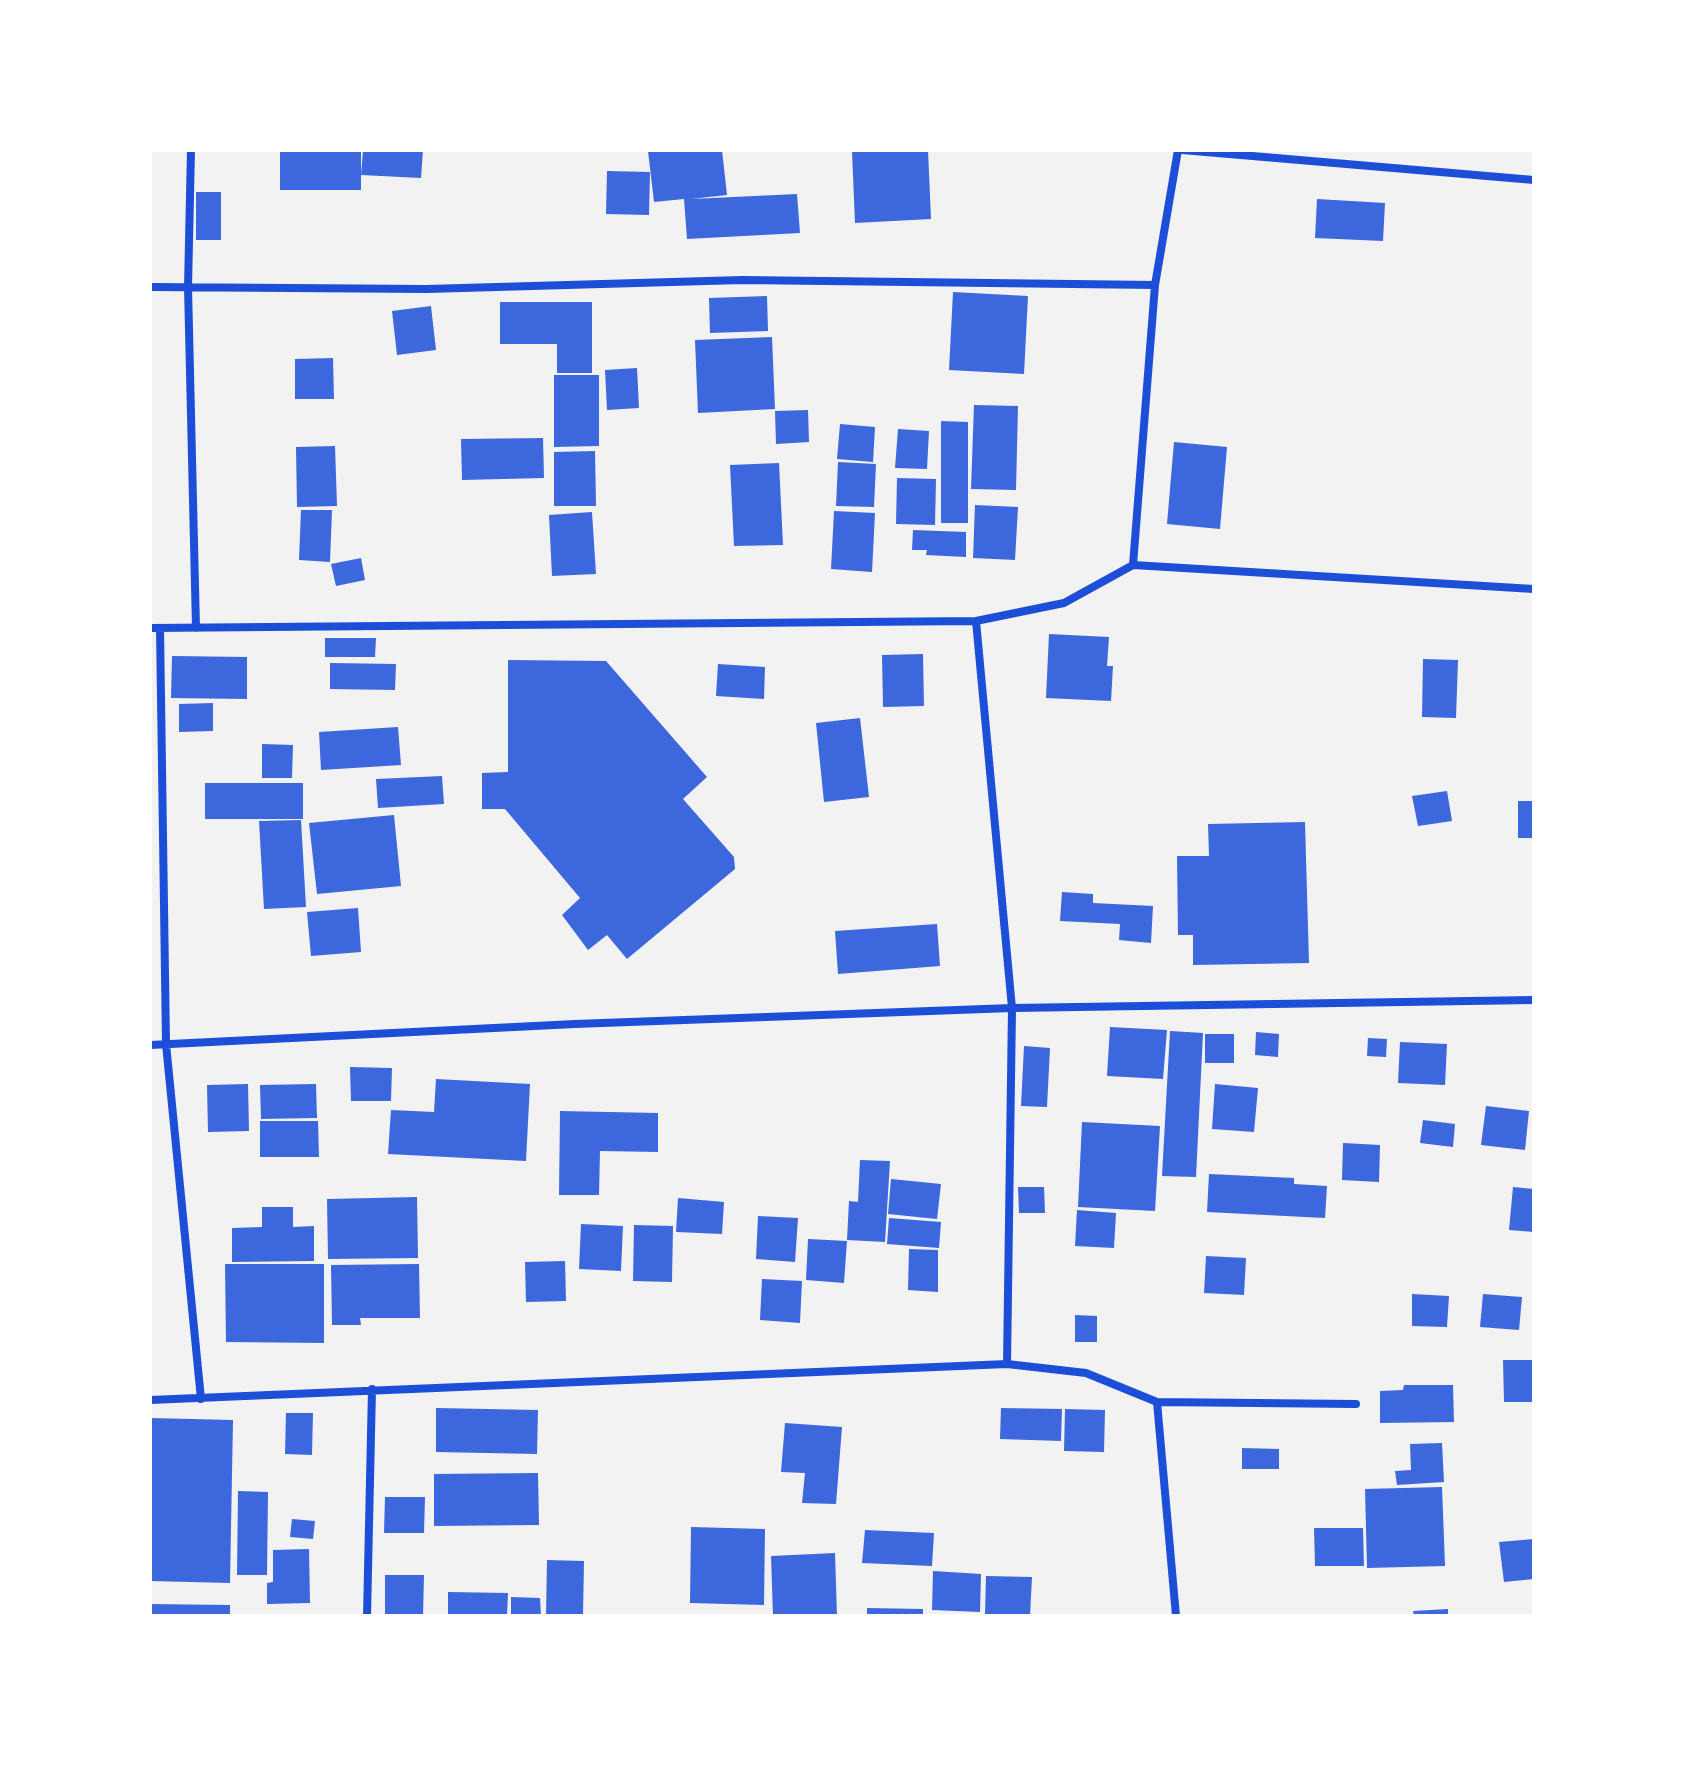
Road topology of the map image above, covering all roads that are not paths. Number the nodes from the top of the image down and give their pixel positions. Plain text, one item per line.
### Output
1 (191, 150) edge
2 (1180, 150) edge
3 (1534, 180) edge
4 (1155, 285) junction
5 (150, 287) edge
6 (188, 287) junction
7 (1133, 565) junction
8 (1534, 589) edge
9 (976, 621) junction
10 (150, 628) edge
11 (160, 628) junction
12 (196, 628) junction
13 (1534, 1000) edge
14 (1012, 1008) junction
15 (166, 1044) junction
16 (150, 1045) edge
17 (1007, 1364) junction
18 (372, 1389) junction
19 (201, 1399) junction
20 (150, 1400) edge
21 (1157, 1402) junction
22 (1356, 1404) dead end
23 (367, 1616) edge
24 (1176, 1616) edge

1 - 6 street
2 - 3 street
2 - 4 street
4 - 6 street
4 - 7 street
5 - 6 street
6 - 12 street
7 - 8 street
7 - 9 street
9 - 12 street
9 - 14 street
10 - 11 street
11 - 12 street
11 - 15 street
13 - 14 street
14 - 15 street
14 - 17 street
15 - 16 street
15 - 19 street
17 - 18 street
17 - 21 street
18 - 19 street
18 - 23 street
19 - 20 street
21 - 22 street
21 - 24 street

